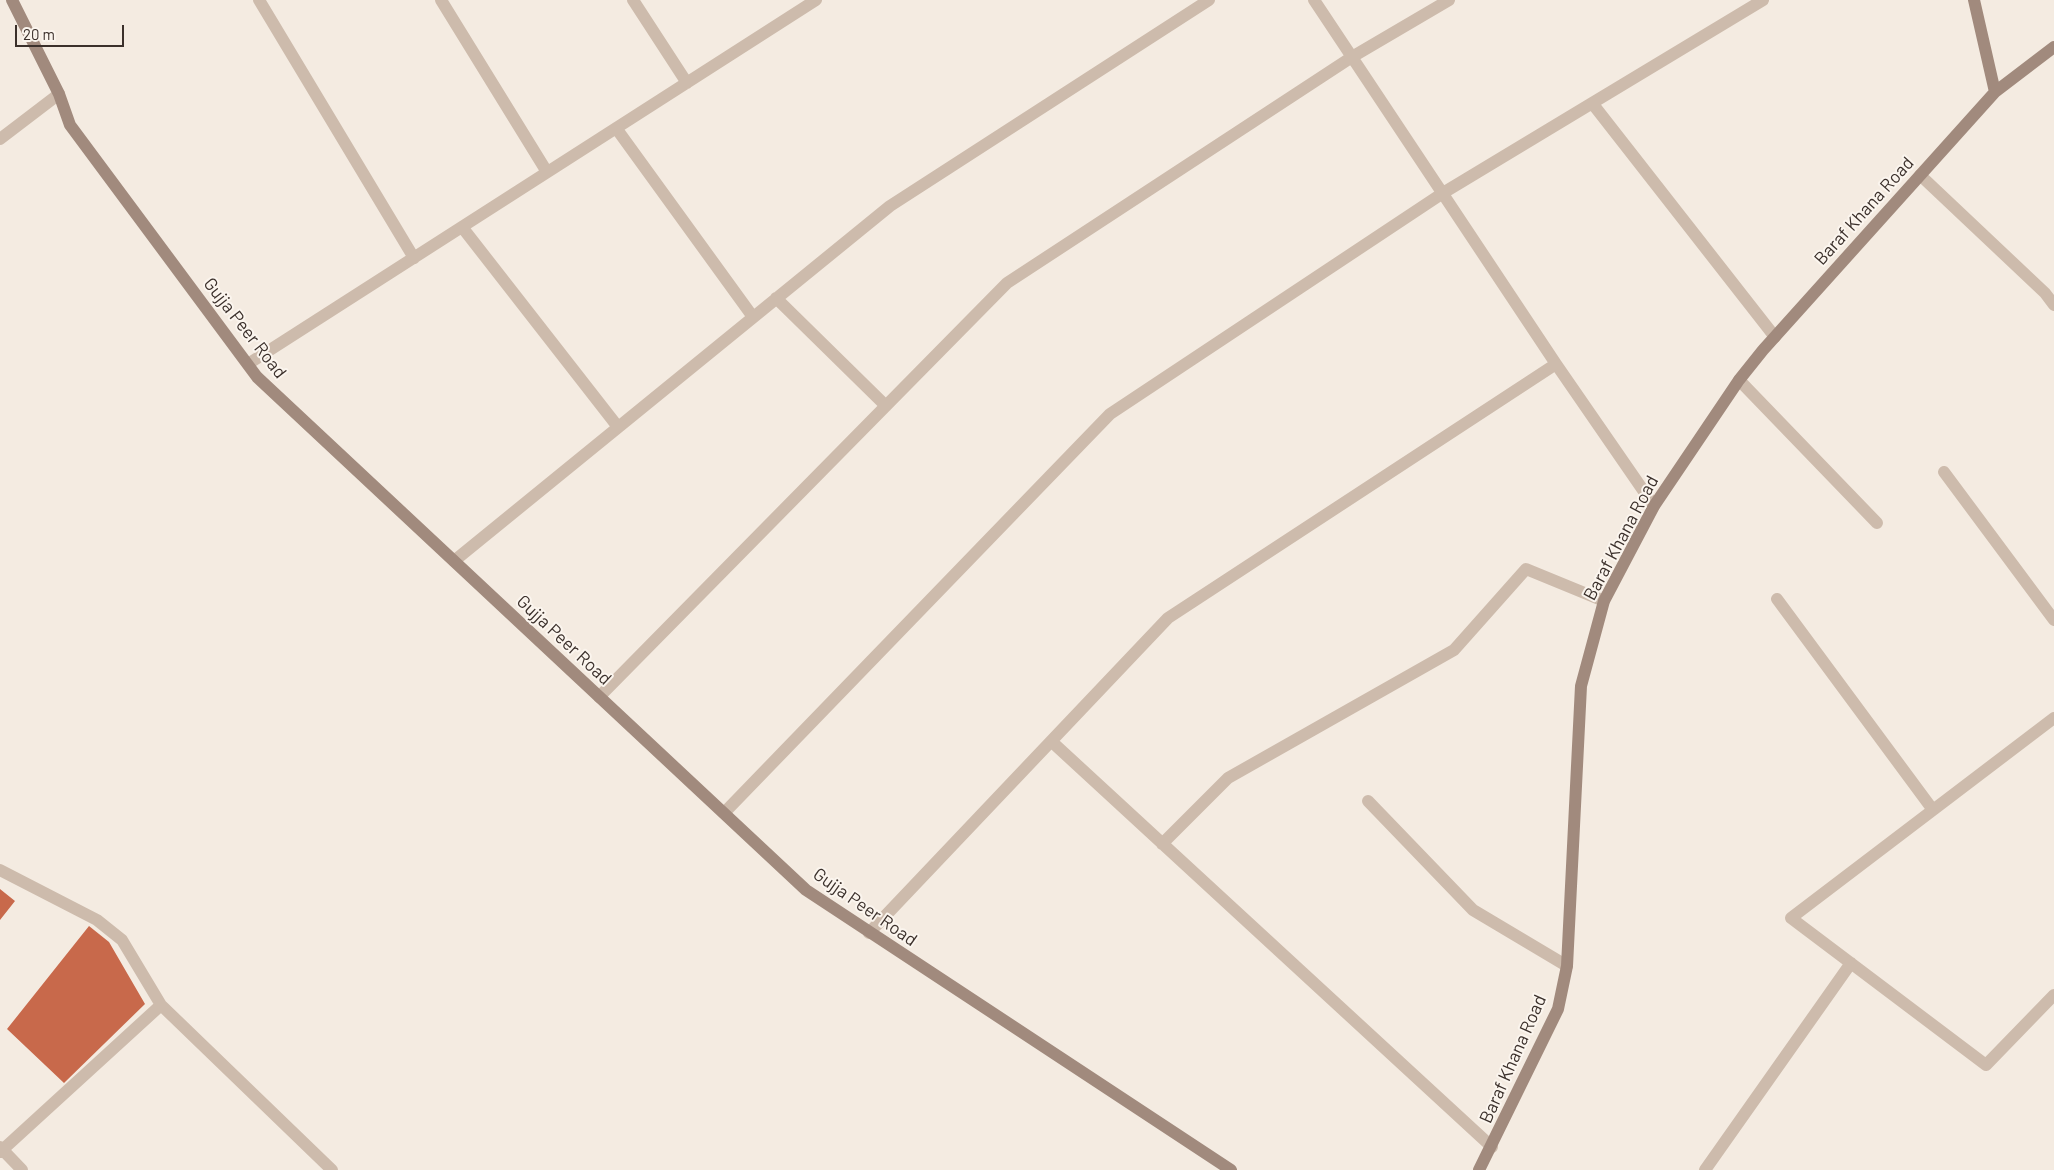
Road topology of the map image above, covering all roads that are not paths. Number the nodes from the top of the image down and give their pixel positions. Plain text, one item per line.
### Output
1 (12, 0) edge
2 (259, 0) edge
3 (441, 0) edge
4 (634, 0) edge
5 (816, 0) edge
6 (1209, 0) edge
7 (1314, 0) edge
8 (1449, 0) edge
9 (1763, 0) edge
10 (1974, 0) edge
11 (2054, 47) edge
12 (1352, 57) junction
13 (687, 83) junction
14 (1995, 92) junction
15 (59, 94) junction
16 (1592, 103) junction
17 (616, 128) junction
18 (0, 139) edge
19 (547, 172) junction
20 (1920, 174) junction
21 (1443, 193) junction
22 (462, 227) junction
23 (414, 258) junction
24 (776, 298) junction
25 (2054, 305) edge
26 (753, 317) junction
27 (1775, 337) junction
28 (248, 364) junction
29 (1556, 364) junction
30 (1738, 380) junction
31 (886, 406) junction
32 (618, 427) junction
33 (1944, 472) dead end
34 (1654, 506) junction
35 (1877, 522) dead end
36 (454, 561) junction
37 (1777, 599) dead end
38 (1604, 601) junction
39 (2054, 620) edge
40 (599, 697) junction
41 (2054, 718) edge
42 (1051, 741) junction
43 (1368, 801) dead end
44 (1933, 810) junction
45 (724, 813) junction
46 (1162, 844) junction
47 (0, 870) edge
48 (869, 933) junction
49 (1851, 963) junction
50 (1567, 966) junction
51 (2054, 995) edge
52 (161, 1005) junction
53 (1492, 1147) junction
54 (1, 1149) edge
55 (328, 1169) edge
56 (22, 1170) edge
57 (1231, 1170) edge
58 (1479, 1170) edge
59 (1705, 1170) edge

1 - 15 street, Gujja Peer Road
2 - 23 street
3 - 19 street
4 - 13 street
5 - 13 street
6 - 24 street
7 - 12 street
8 - 12 street
9 - 16 street
10 - 14 street
11 - 14 street, Baraf Khana Road
12 - 21 street
12 - 31 street
13 - 17 street
14 - 20 street, Baraf Khana Road
15 - 18 street
15 - 28 street, Gujja Peer Road
16 - 21 street
16 - 27 street
17 - 19 street
17 - 26 street
19 - 22 street
20 - 25 street
20 - 27 street, Baraf Khana Road
21 - 29 street
21 - 45 street
22 - 23 street
22 - 32 street
23 - 28 street
24 - 26 street
24 - 31 street
26 - 32 street
27 - 30 street, Baraf Khana Road
28 - 36 street, Gujja Peer Road
29 - 34 street
29 - 42 street
30 - 34 street, Baraf Khana Road
30 - 35 street
31 - 40 street
32 - 36 street
33 - 39 street
34 - 38 street, Baraf Khana Road
36 - 40 street, Gujja Peer Road
37 - 44 street
38 - 46 street
38 - 50 street, Baraf Khana Road
40 - 45 street, Gujja Peer Road
41 - 44 street
42 - 46 street
42 - 48 street
43 - 50 street
44 - 49 street
45 - 48 street, Gujja Peer Road
46 - 53 street
47 - 52 street
48 - 57 street, Gujja Peer Road
49 - 51 street
49 - 59 street
50 - 53 street, Baraf Khana Road
52 - 54 street
52 - 55 street
53 - 58 street, Baraf Khana Road
54 - 56 street

